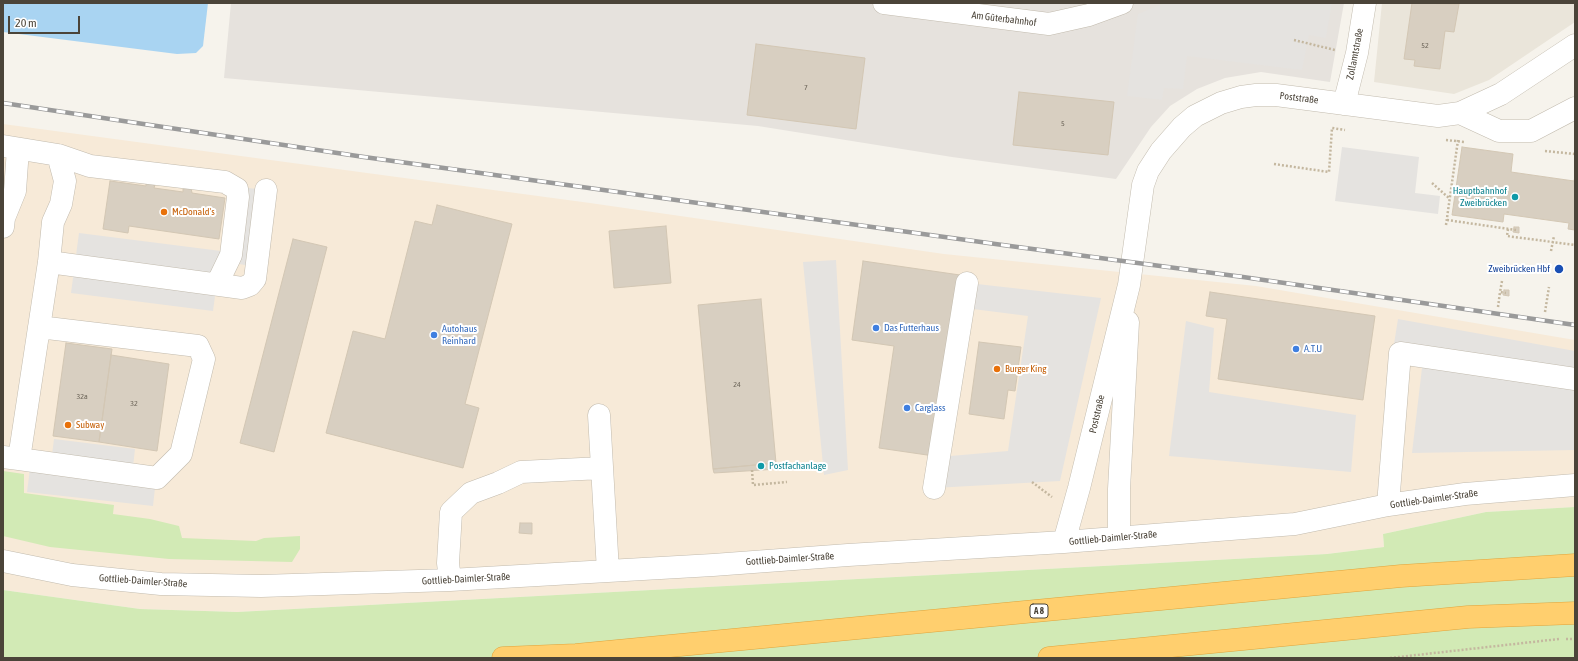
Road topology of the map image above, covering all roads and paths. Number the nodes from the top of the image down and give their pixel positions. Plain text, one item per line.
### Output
1 (884, 3) edge
2 (1122, 3) edge
3 (1365, 3) edge
4 (1294, 40) dead end
5 (1575, 45) edge
6 (1337, 50) dead end
7 (1344, 104) junction
8 (1575, 108) edge
9 (1460, 113) junction
10 (1347, 130) dead end
11 (1444, 140) dead end
12 (1458, 141) junction
13 (1466, 142) dead end
14 (11, 147) edge
15 (1544, 151) dead end
16 (1575, 154) edge
17 (58, 155) junction
18 (1274, 164) dead end
19 (1432, 183) dead end
20 (266, 190) dead end
21 (1451, 199) junction
22 (3, 220) edge
23 (1447, 220) junction
24 (1446, 224) dead end
25 (1508, 229) junction
26 (1516, 230) dead end
27 (1554, 236) dead end
28 (1553, 242) junction
29 (1575, 245) edge
30 (1551, 251) dead end
31 (49, 262) junction
32 (1502, 281) dead end
33 (967, 283) dead end
34 (217, 284) junction
35 (1129, 285) junction
36 (1549, 287) dead end
37 (1500, 292) junction
38 (1506, 293) dead end
39 (1498, 307) dead end
40 (1545, 312) dead end
41 (39, 327) junction
42 (1575, 380) edge
43 (599, 415) dead end
44 (11, 458) edge
45 (602, 468) junction
46 (752, 470) dead end
47 (787, 482) dead end
48 (1032, 482) dead end
49 (1575, 485) edge
50 (934, 488) dead end
51 (1052, 497) dead end
52 (1388, 505) junction
53 (1119, 537) junction
54 (1064, 542) junction
55 (3, 561) edge
56 (1575, 565) edge
57 (608, 571) junction
58 (450, 580) junction
59 (1575, 613) edge
60 (1575, 639) edge
61 (503, 658) edge
62 (1049, 658) edge
63 (1390, 658) edge

1 - 2 street, Am Güterbahnhof
3 - 7 street, Zollamtstraße
4 - 6 path
5 - 9 street, Poststraße
7 - 9 street, Poststraße
7 - 35 street, Poststraße
8 - 9 street
9 - 12 path
10 - 18 path
11 - 12 path
12 - 13 path
12 - 21 path
14 - 17 street
14 - 22 street
15 - 16 path
17 - 31 street
17 - 34 street
19 - 21 path
20 - 34 street
21 - 23 path
23 - 24 path
23 - 25 path
25 - 26 path
25 - 28 path
27 - 28 path
28 - 29 path
28 - 30 path
31 - 34 street
31 - 41 street
32 - 37 path
33 - 50 street
35 - 53 street, Poststraße
35 - 54 street, Poststraße
36 - 40 path
37 - 38 path
37 - 39 path
41 - 44 street
41 - 44 street
42 - 52 street
43 - 45 street
45 - 57 street
45 - 58 street
46 - 47 path
48 - 51 path
49 - 52 street, Gottlieb-Daimler-Straße
52 - 53 street, Gottlieb-Daimler-Straße
53 - 54 street, Gottlieb-Daimler-Straße
54 - 57 street, Gottlieb-Daimler-Straße
55 - 58 street, Gottlieb-Daimler-Straße
56 - 61 highway, A 8
57 - 58 street, Gottlieb-Daimler-Straße
59 - 62 highway
60 - 63 path

